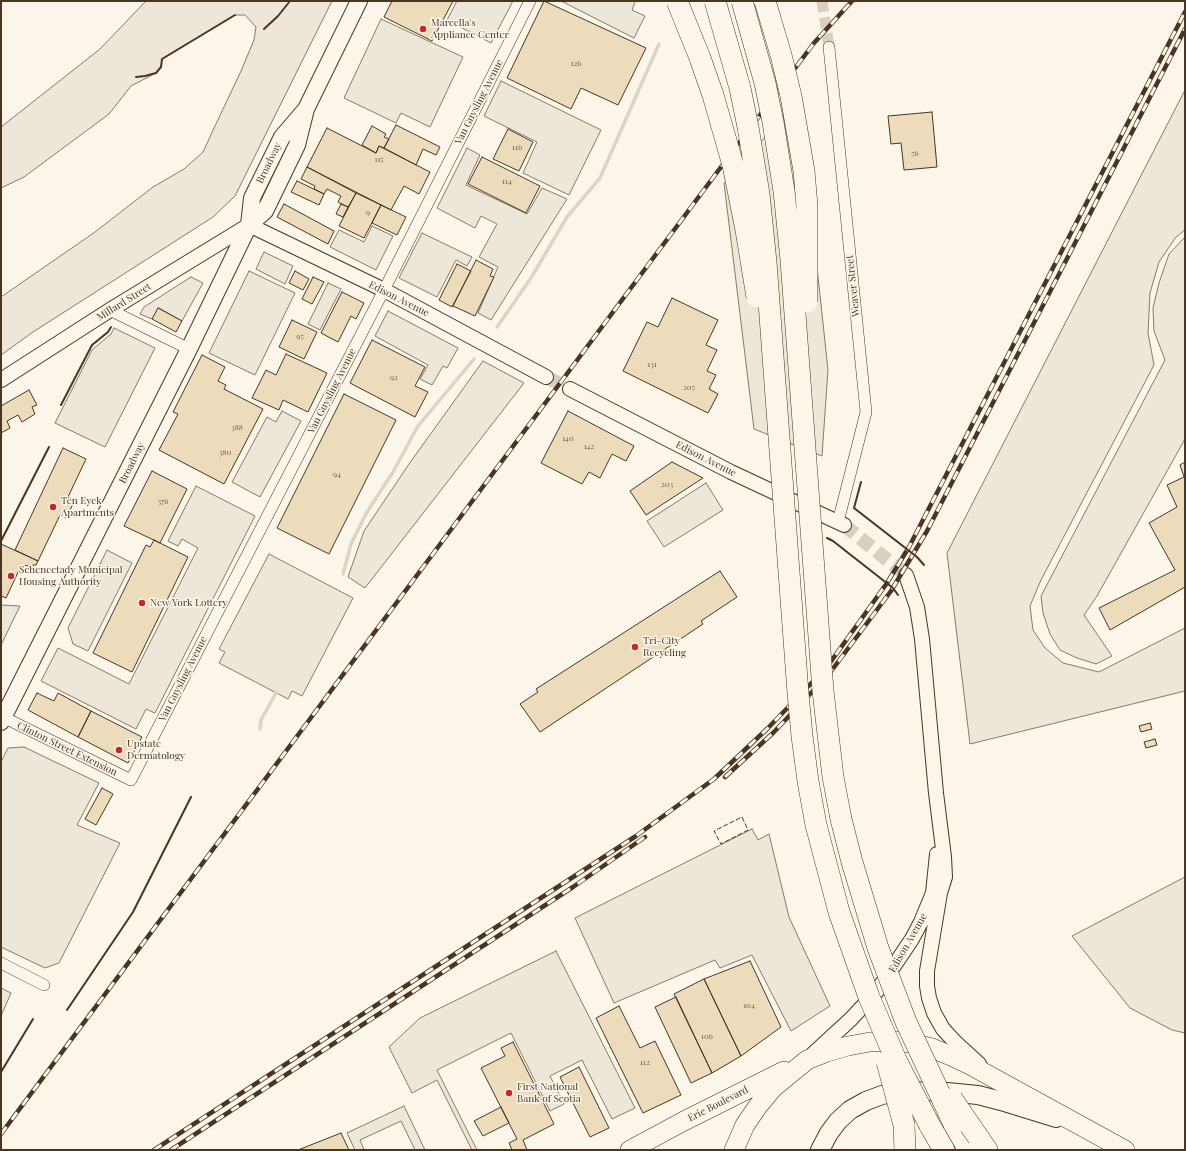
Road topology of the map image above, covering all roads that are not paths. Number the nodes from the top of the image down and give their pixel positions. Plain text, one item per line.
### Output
1 (359, 1) edge
2 (530, 1) edge
3 (677, 1) edge
4 (715, 1) edge
5 (742, 1) edge
6 (765, 1) edge
7 (829, 47) tunnel mouth
8 (249, 225) junction
9 (384, 290) junction
10 (110, 310) junction
11 (190, 350) junction
12 (546, 377) tunnel mouth
13 (1, 380) edge
14 (570, 389) tunnel mouth
15 (805, 445) junction
16 (780, 446) junction
17 (841, 524) joint
18 (906, 575) tunnel mouth
19 (2, 719) edge
20 (131, 780) joint
21 (936, 793) junction
22 (1, 963) edge
23 (44, 985) dead end
24 (869, 997) junction
25 (906, 1022) junction
26 (807, 1060) junction
27 (1009, 1086) junction
28 (1085, 1128) junction
29 (652, 1145) edge
30 (978, 1146) edge
31 (630, 1150) edge
32 (734, 1150) edge
33 (820, 1150) edge
34 (905, 1150) edge
35 (944, 1150) edge
36 (1125, 1150) edge

1 - 8 main road, Broadway
2 - 9 street, Van Guysling Avenue
3 - 16 highway, bridge
4 - 16 highway, bridge
5 - 15 highway, bridge
6 - 15 highway, bridge
7 - 17 street, Weaver Street
8 - 9 street, Edison Avenue
8 - 10 street, Millard Street
8 - 11 main road, Broadway
9 - 12 street, Edison Avenue
9 - 20 street, Van Guysling Avenue
10 - 11 street
10 - 13 street, Millard Street
11 - 19 main road, Broadway
14 - 17 street, Edison Avenue
15 - 25 highway, bridge
16 - 24 highway, bridge
18 - 21 street, Edison Avenue
19 - 20 street, Clinton Street Extension
21 - 26 street, Edison Avenue
21 - 27 street, Edison Avenue
22 - 23 street
24 - 34 highway, bridge
24 - 35 highway, bridge
25 - 30 highway, bridge
25 - 30 highway, bridge
26 - 27 highway
26 - 29 highway, Erie Boulevard
26 - 32 highway
27 - 28 highway
28 - 33 main road
28 - 36 highway
29 - 31 highway, Erie Boulevard

